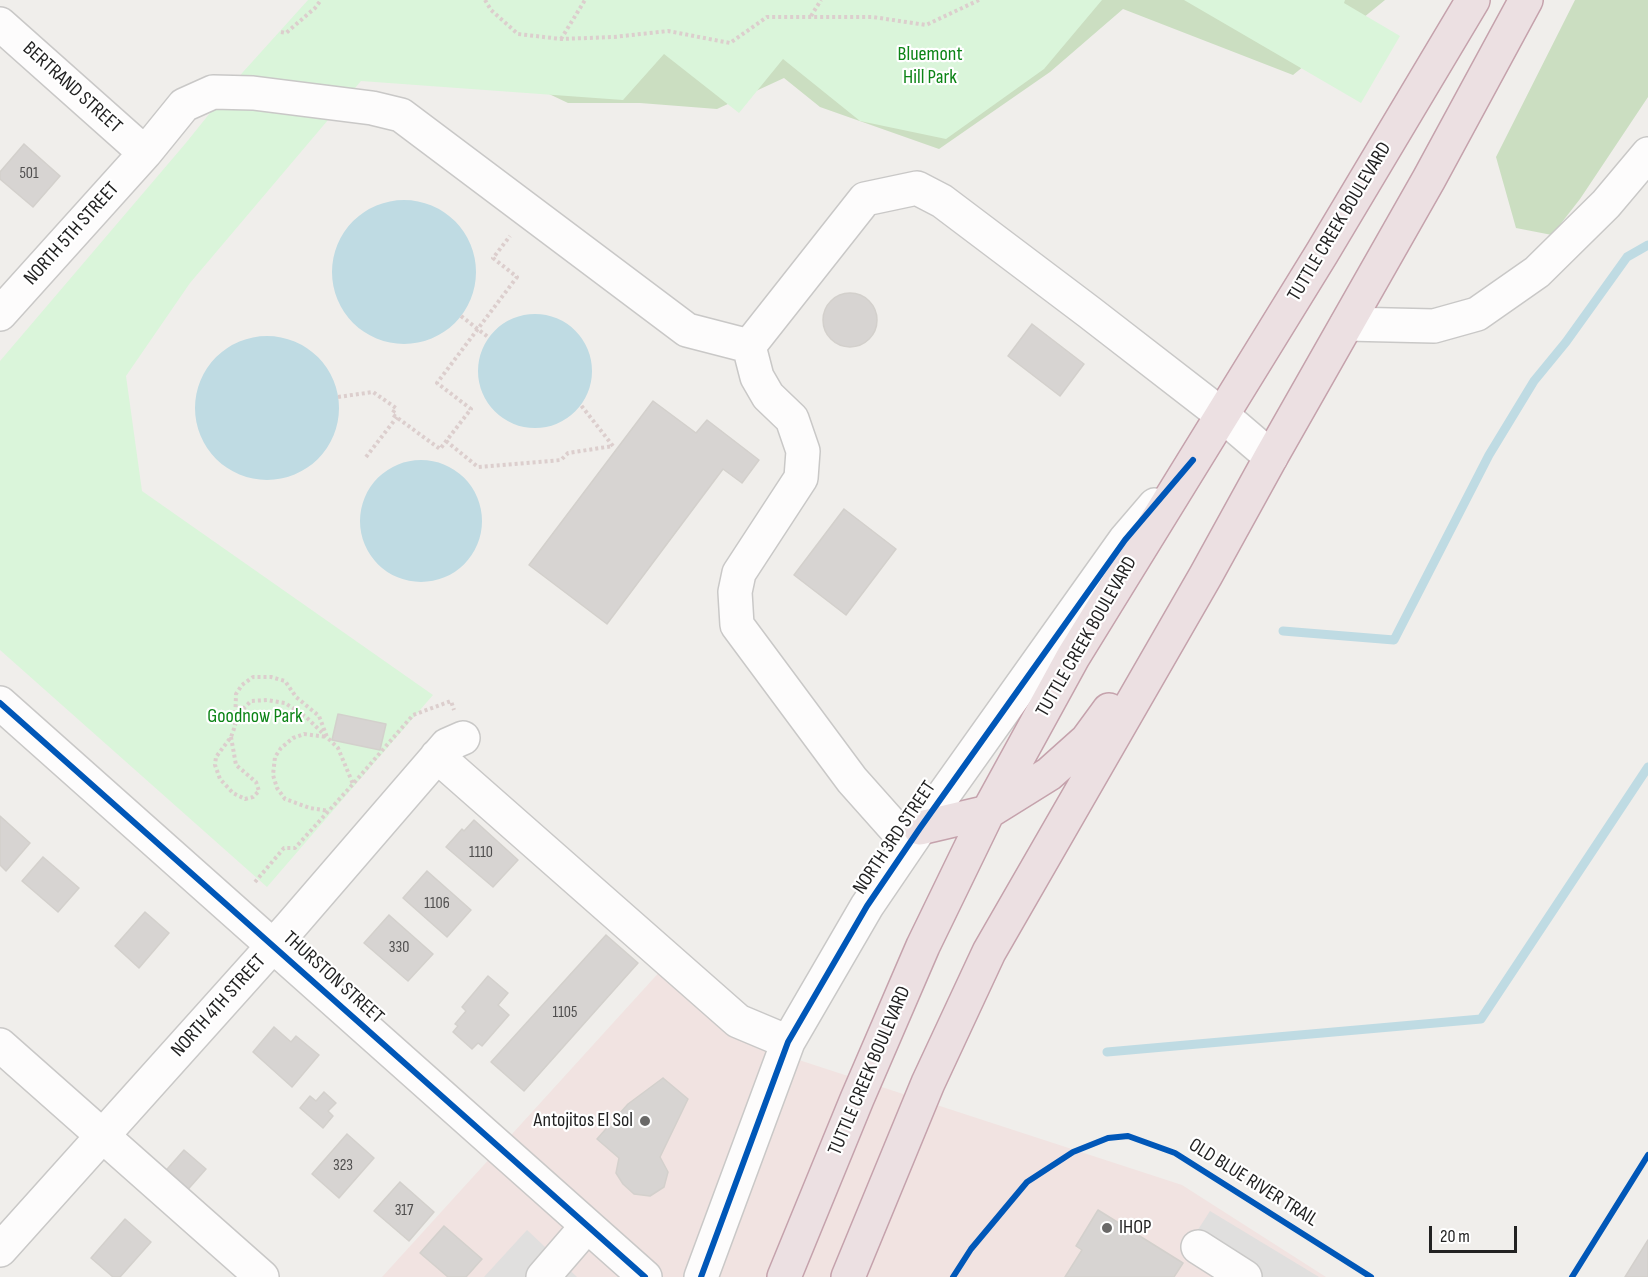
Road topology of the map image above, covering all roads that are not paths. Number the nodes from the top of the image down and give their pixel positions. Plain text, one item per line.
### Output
1 (1473, 0) edge
2 (1526, 0) edge
3 (0, 24) edge
4 (145, 153) junction
5 (1648, 154) edge
6 (0, 314) edge
7 (1347, 324) junction
8 (749, 346) junction
9 (1222, 415) junction
10 (1271, 457) junction
11 (1192, 460) junction
12 (1169, 639) junction
13 (0, 703) edge
14 (988, 812) junction
15 (915, 836) junction
16 (273, 946) junction
17 (788, 1042) junction
18 (0, 1046) edge
19 (102, 1136) junction
20 (587, 1226) junction
21 (1198, 1247) dead end
22 (0, 1250) edge
23 (262, 1277) edge
24 (543, 1277) edge
25 (645, 1277) edge
26 (701, 1277) edge
27 (784, 1277) edge
28 (848, 1277) edge
29 (1245, 1277) edge

1 - 9 highway, TUTTLE CREEK BOULEVARD
2 - 7 highway
3 - 4 street, BERTRAND STREET
4 - 6 street, NORTH 5TH STREET
4 - 8 street, NORTH 5TH STREET
5 - 7 street
7 - 10 highway
8 - 9 street
8 - 15 street
9 - 10 street
9 - 11 highway, TUTTLE CREEK BOULEVARD
10 - 12 highway
11 - 14 highway, TUTTLE CREEK BOULEVARD
11 - 15 street, NORTH 3RD STREET
12 - 14 highway
12 - 28 highway
13 - 16 street, THURSTON STREET
14 - 15 highway
14 - 27 highway, TUTTLE CREEK BOULEVARD
15 - 17 street, NORTH 3RD STREET
16 - 17 street, NORTH 4TH STREET
16 - 19 street, NORTH 4TH STREET
16 - 20 street, THURSTON STREET
17 - 26 street, NORTH 3RD STREET
18 - 19 street
19 - 22 street, NORTH 4TH STREET
19 - 23 street
20 - 24 street
20 - 25 street, THURSTON STREET
21 - 29 street

